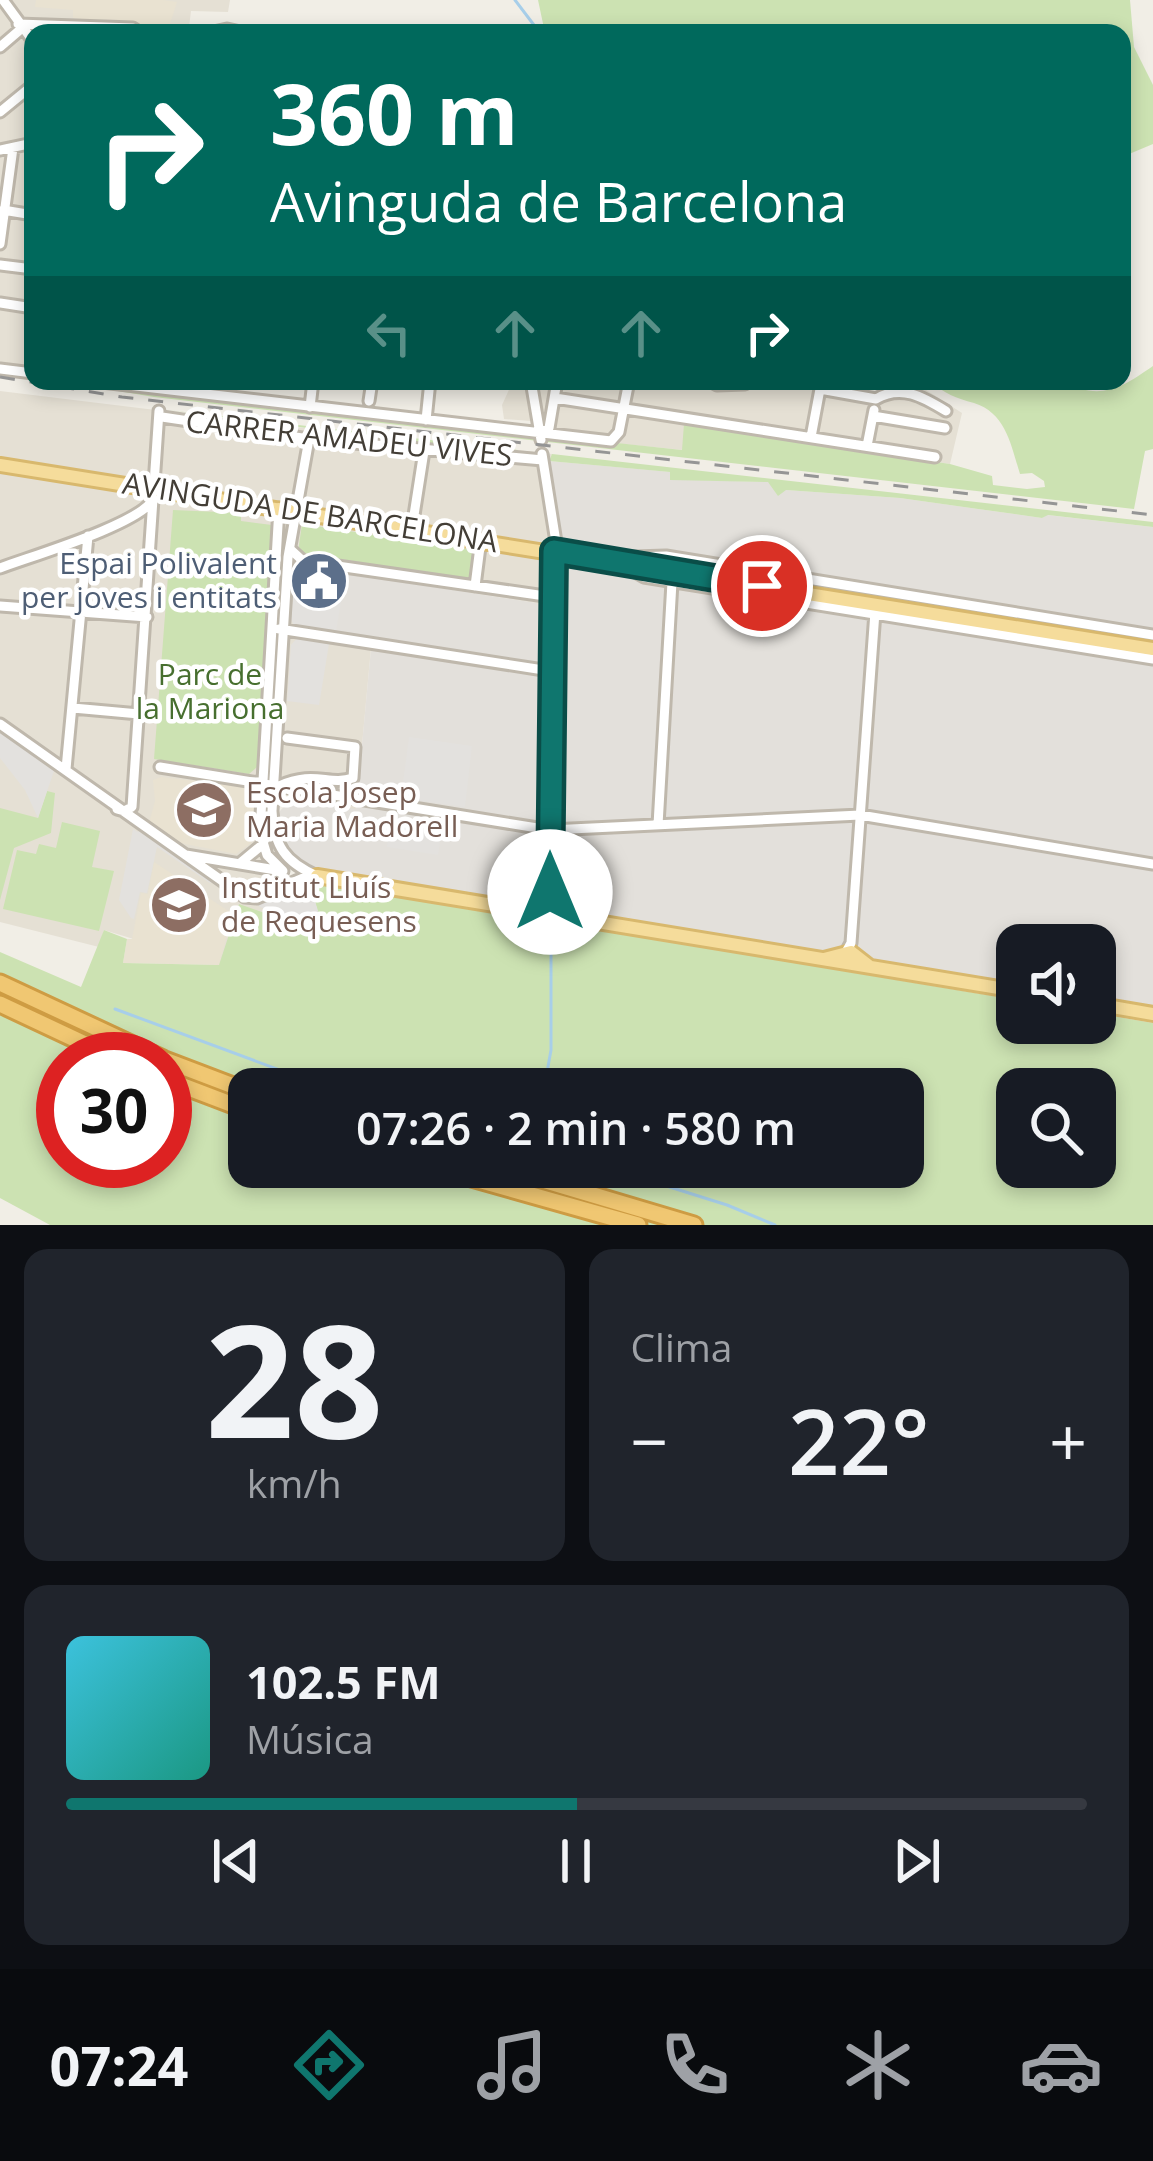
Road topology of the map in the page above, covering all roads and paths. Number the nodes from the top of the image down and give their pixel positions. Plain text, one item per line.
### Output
1 (3, 0) edge
2 (20, 26) junction
3 (24, 26) edge
4 (24, 31) edge
5 (0, 46) edge
6 (24, 92) edge
7 (0, 112) edge
8 (24, 145) edge
9 (13, 148) junction
10 (0, 150) edge
11 (2, 210) edge
12 (0, 244) edge
13 (170, 390) edge
14 (211, 390) edge
15 (312, 390) edge
16 (371, 390) edge
17 (429, 390) edge
18 (532, 390) edge
19 (556, 390) edge
20 (626, 390) edge
21 (820, 390) edge
22 (826, 390) edge
23 (210, 395) junction
24 (555, 398) junction
25 (876, 399) junction
26 (369, 401) dead end
27 (310, 407) junction
28 (623, 409) junction
29 (946, 411) dead end
30 (873, 416) junction
31 (426, 420) junction
32 (945, 428) dead end
33 (540, 436) junction
34 (811, 437) junction
35 (309, 439) junction
36 (867, 446) junction
37 (424, 451) junction
38 (935, 457) dead end
39 (0, 465) edge
40 (154, 494) junction
41 (279, 508) junction
42 (297, 510) junction
43 (412, 528) junction
44 (88, 536) junction
45 (481, 539) junction
46 (290, 549) junction
47 (554, 551) junction
48 (676, 558) junction
49 (619, 562) junction
50 (0, 568) edge
51 (657, 574) junction
52 (672, 582) junction
53 (475, 586) junction
54 (552, 598) junction
55 (0, 606) edge
56 (877, 609) junction
57 (82, 613) junction
58 (147, 616) junction
59 (278, 629) junction
60 (1153, 634) edge
61 (1153, 649) edge
62 (1153, 659) edge
63 (550, 670) junction
64 (73, 708) junction
65 (139, 714) junction
66 (0, 724) edge
67 (287, 738) dead end
68 (160, 767) dead end
69 (66, 770) junction
70 (262, 783) junction
71 (274, 788) junction
72 (117, 809) junction
73 (860, 815) junction
74 (273, 823) junction
75 (658, 825) junction
76 (550, 830) junction
77 (262, 845) junction
78 (180, 854) junction
79 (239, 864) junction
80 (1153, 864) edge
81 (284, 871) junction
82 (313, 876) junction
83 (553, 907) junction
84 (850, 956) junction
85 (0, 983) edge
86 (996, 988) edge
87 (0, 1007) edge
88 (1116, 1008) edge
89 (1153, 1014) edge
90 (60, 1032) edge
91 (106, 1032) edge
92 (192, 1070) edge
93 (228, 1084) edge
94 (192, 1089) edge
95 (228, 1103) edge
96 (507, 1188) edge
97 (570, 1188) edge
98 (638, 1225) edge
99 (694, 1225) edge

1 - 2 street
2 - 3 street
2 - 4 street
2 - 5 street
6 - 7 street
8 - 9 street
9 - 10 street
9 - 11 street
11 - 12 street
13 - 23 street
14 - 23 street
15 - 27 street
16 - 26 street
17 - 31 street
18 - 33 street
19 - 24 street
20 - 28 street
21 - 34 street
22 - 25 street
23 - 27 street
24 - 28 street
24 - 33 street
25 - 29 street
25 - 30 street
27 - 31 street
28 - 33 street
28 - 34 street
30 - 32 street
30 - 36 street
31 - 33 street
34 - 36 street
35 - 37 street, CARRER AMADEU VIVES
35 - 40 street, CARRER AMADEU VIVES
35 - 42 street
36 - 38 street
37 - 43 street
37 - 47 street, CARRER AMADEU VIVES
39 - 40 main road, AVINGUDA DE BARCELONA
40 - 41 main road, AVINGUDA DE BARCELONA
40 - 44 street
40 - 58 street
41 - 42 main road, AVINGUDA DE BARCELONA
41 - 59 street
42 - 43 main road, AVINGUDA DE BARCELONA
42 - 46 street
43 - 45 main road, AVINGUDA DE BARCELONA
44 - 50 street
44 - 57 street
45 - 47 main road, AVINGUDA DE BARCELONA
45 - 53 street
46 - 53 street
46 - 59 street
47 - 49 main road, AVINGUDA DE BARCELONA
47 - 54 street
48 - 49 street, AVINGUDA DE BARCELONA
48 - 51 street
48 - 60 street, AVINGUDA DE BARCELONA
49 - 51 main road, AVINGUDA DE BARCELONA
51 - 52 street, AVINGUDA DE BARCELONA
51 - 56 main road, AVINGUDA DE BARCELONA
52 - 56 street, AVINGUDA DE BARCELONA
52 - 75 street
53 - 54 street
54 - 63 street
55 - 57 street
56 - 61 main road, AVINGUDA DE BARCELONA
56 - 62 street, AVINGUDA DE BARCELONA
56 - 73 street
57 - 58 street
57 - 64 street
58 - 65 street
59 - 63 street
59 - 70 street
59 - 71 street
63 - 76 street
64 - 65 street
64 - 69 street
65 - 72 street
66 - 69 street
67 - 71 street
68 - 70 street
69 - 72 street
70 - 71 street
70 - 77 street
71 - 74 street
71 - 76 street
72 - 78 street
73 - 75 street
73 - 80 street
73 - 84 street
74 - 77 street
74 - 82 street
75 - 76 street
76 - 83 street
77 - 79 street
77 - 81 street
78 - 79 street
78 - 82 street
79 - 81 street
81 - 82 street
82 - 83 main road
83 - 84 main road
84 - 86 main road
85 - 91 highway
87 - 90 highway
88 - 89 main road
92 - 93 highway
94 - 95 highway
96 - 98 highway
97 - 99 highway

